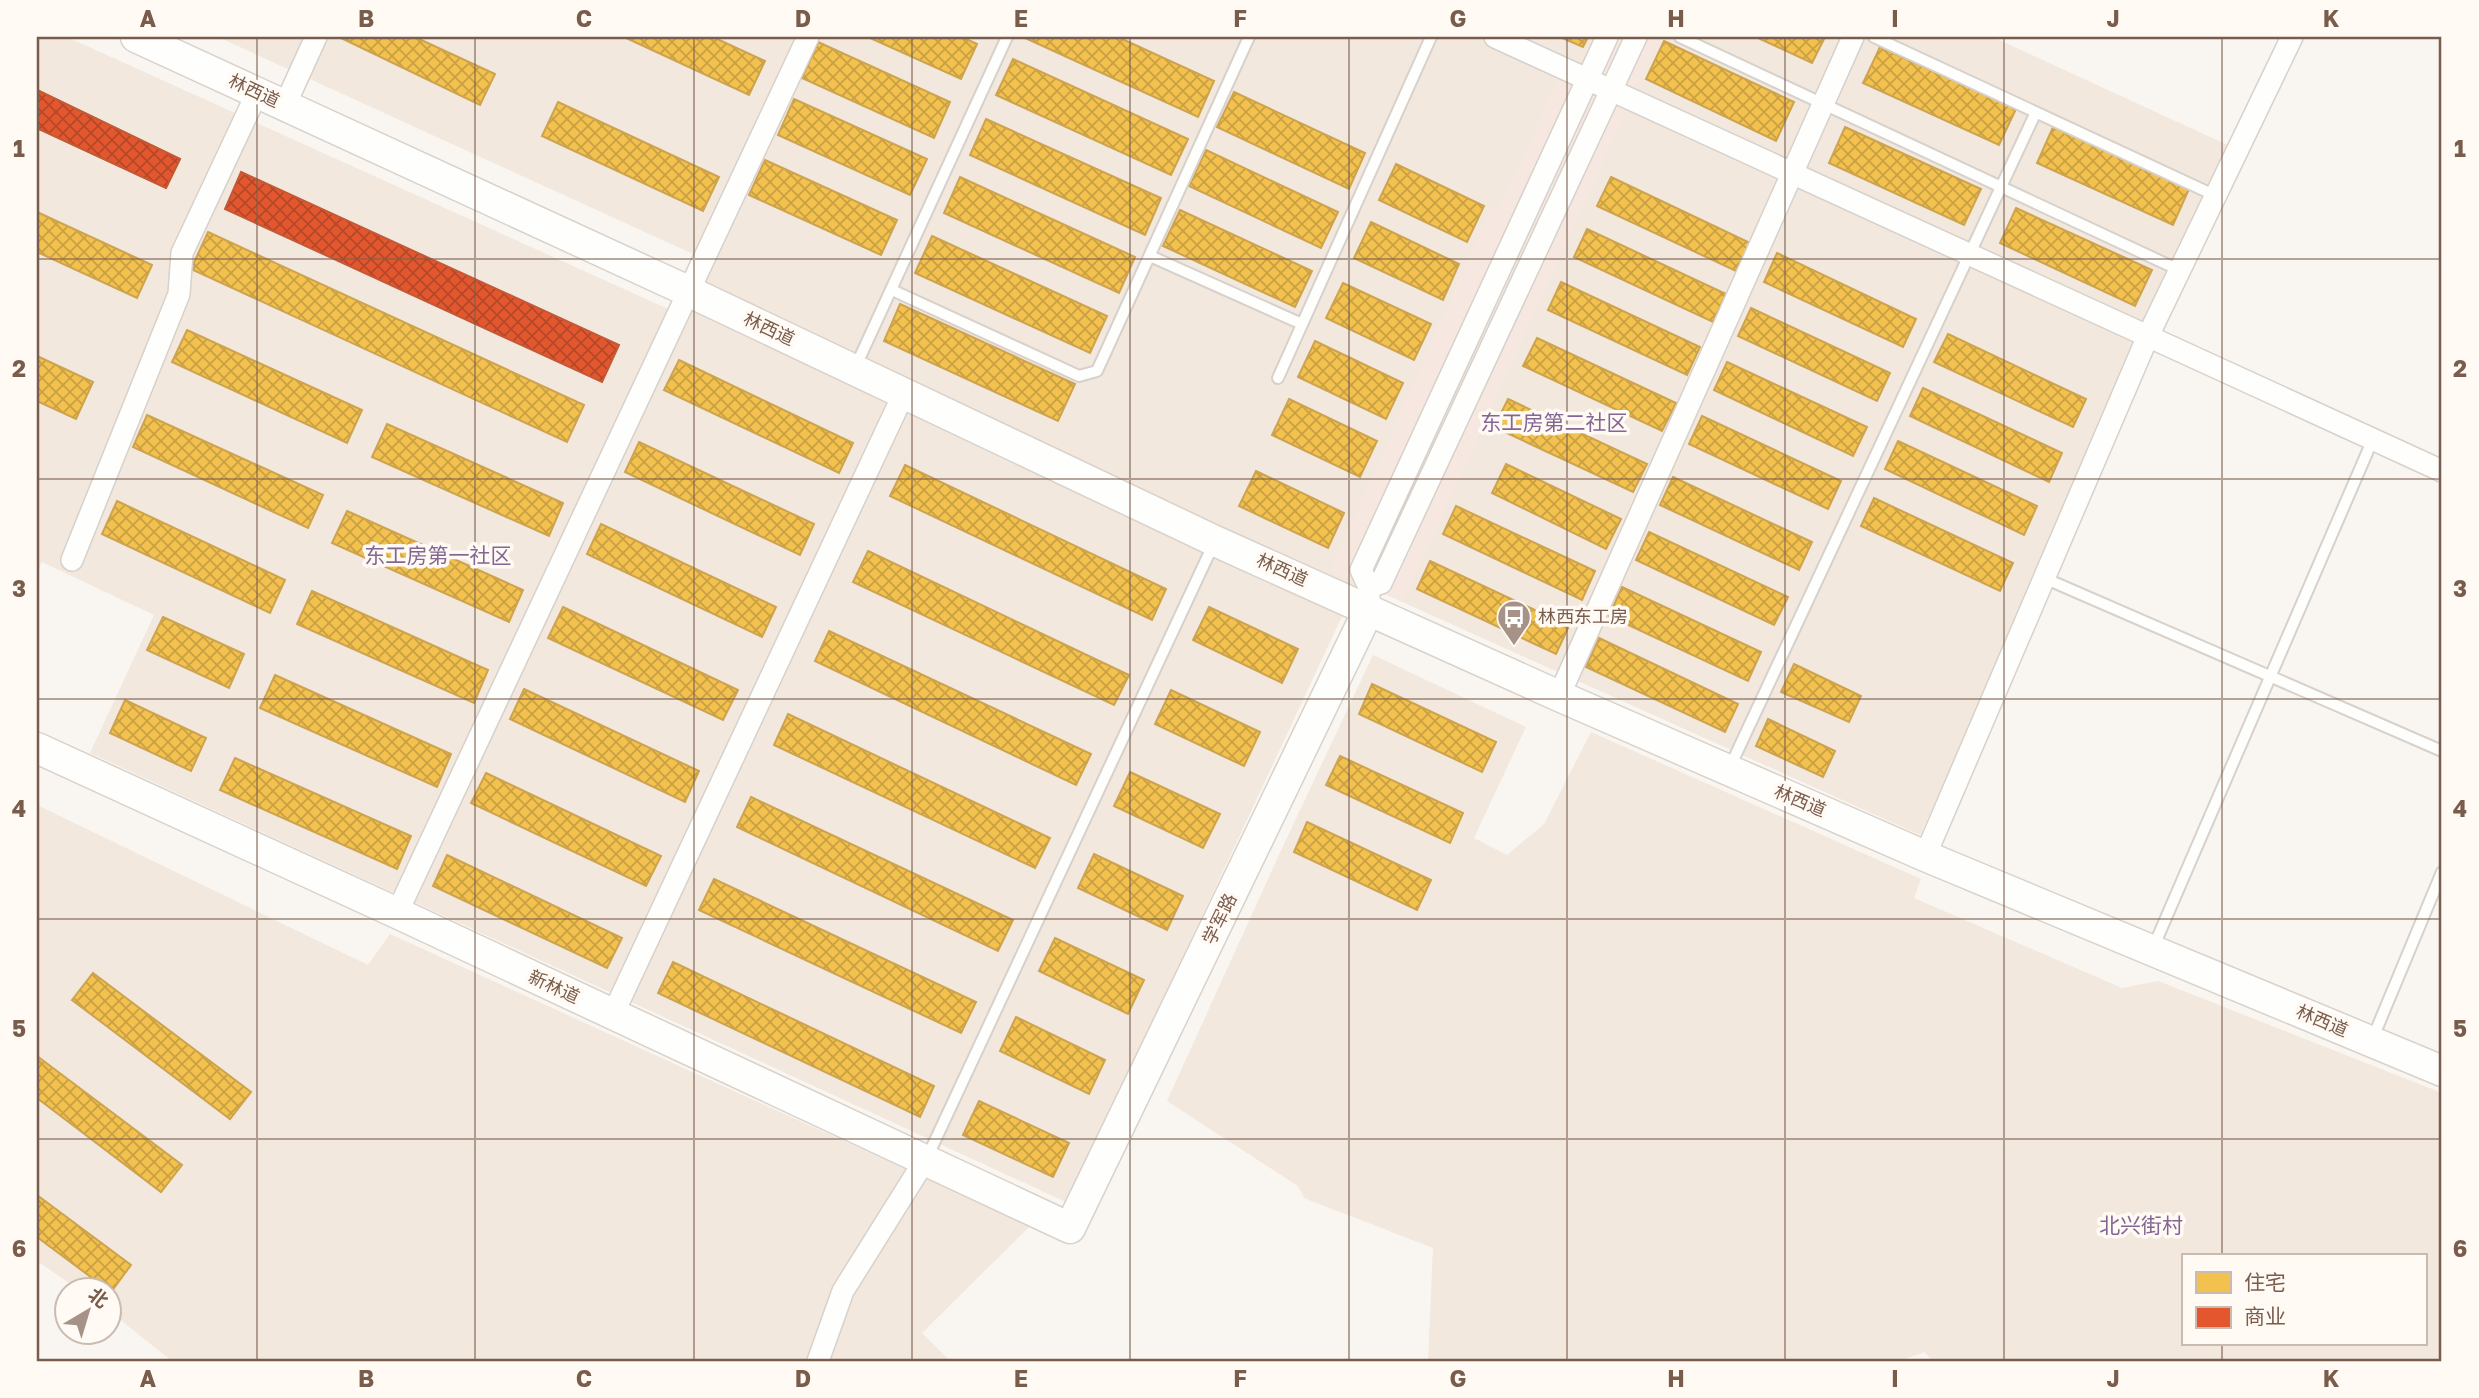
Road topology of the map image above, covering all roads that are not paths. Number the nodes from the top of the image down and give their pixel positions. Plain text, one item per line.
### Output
1 (136, 37) edge
2 (316, 37) edge
3 (808, 37) edge
4 (1007, 37) edge
5 (1249, 37) edge
6 (1431, 37) edge
7 (1495, 37) edge
8 (1607, 37) edge
9 (1636, 37) edge
10 (1680, 37) edge
11 (1853, 37) edge
12 (1874, 37) edge
13 (2292, 37) edge
14 (1588, 79) junction
15 (1612, 91) junction
16 (257, 93) junction
17 (1823, 103) junction
18 (285, 105) junction
19 (2036, 112) junction
20 (1792, 173) junction
21 (2001, 187) junction
22 (2214, 195) junction
23 (1969, 254) junction
24 (1150, 256) junction
25 (2179, 270) junction
26 (891, 290) junction
27 (690, 292) junction
28 (1302, 324) junction
29 (2148, 336) junction
30 (855, 370) junction
31 (1278, 378) dead end
32 (904, 393) junction
33 (2373, 439) junction
34 (2442, 471) edge
35 (1215, 541) junction
36 (72, 560) dead end
37 (2044, 578) junction
38 (1369, 598) junction
39 (2270, 677) junction
40 (1559, 696) junction
41 (37, 748) edge
42 (2442, 751) edge
43 (1729, 770) junction
44 (1925, 856) junction
45 (2442, 872) edge
46 (397, 913) junction
47 (2152, 950) junction
48 (613, 1014) junction
49 (2371, 1041) junction
50 (2442, 1071) edge
51 (925, 1160) junction
52 (1070, 1228) joint
53 (818, 1361) edge

1 - 16 main road, 林西道
2 - 18 street
3 - 27 street
4 - 26 lane
5 - 24 lane
6 - 28 lane
7 - 14 street
8 - 14 street
9 - 15 street
10 - 17 lane
11 - 17 street
12 - 19 lane
13 - 22 street
14 - 15 street
14 - 38 street
15 - 20 street
15 - 38 street
16 - 18 main road, 林西道
16 - 36 street
17 - 20 street
17 - 21 lane
18 - 27 main road, 林西道
19 - 21 lane
19 - 22 lane
20 - 23 street
20 - 40 street
21 - 23 lane
21 - 25 lane
22 - 25 street
23 - 29 street
23 - 43 lane
24 - 26 lane
24 - 28 lane
25 - 29 street
26 - 30 lane
27 - 30 main road, 林西道
27 - 46 street
28 - 31 lane
29 - 33 street
29 - 37 street
30 - 32 main road, 林西道
32 - 35 main road, 林西道
32 - 48 street
33 - 34 street
33 - 39 lane
35 - 38 main road, 林西道
35 - 51 lane
37 - 39 lane
37 - 44 street
38 - 40 main road, 林西道
38 - 52 main road, 学军路
39 - 42 lane
39 - 47 lane
40 - 43 main road, 林西道
41 - 46 main road, 新林道
43 - 44 main road, 林西道
44 - 47 main road, 林西道
45 - 49 lane
46 - 48 main road, 新林道
47 - 49 main road, 林西道
48 - 51 main road, 新林道
49 - 50 main road, 林西道
51 - 52 main road, 新林道
51 - 53 street

